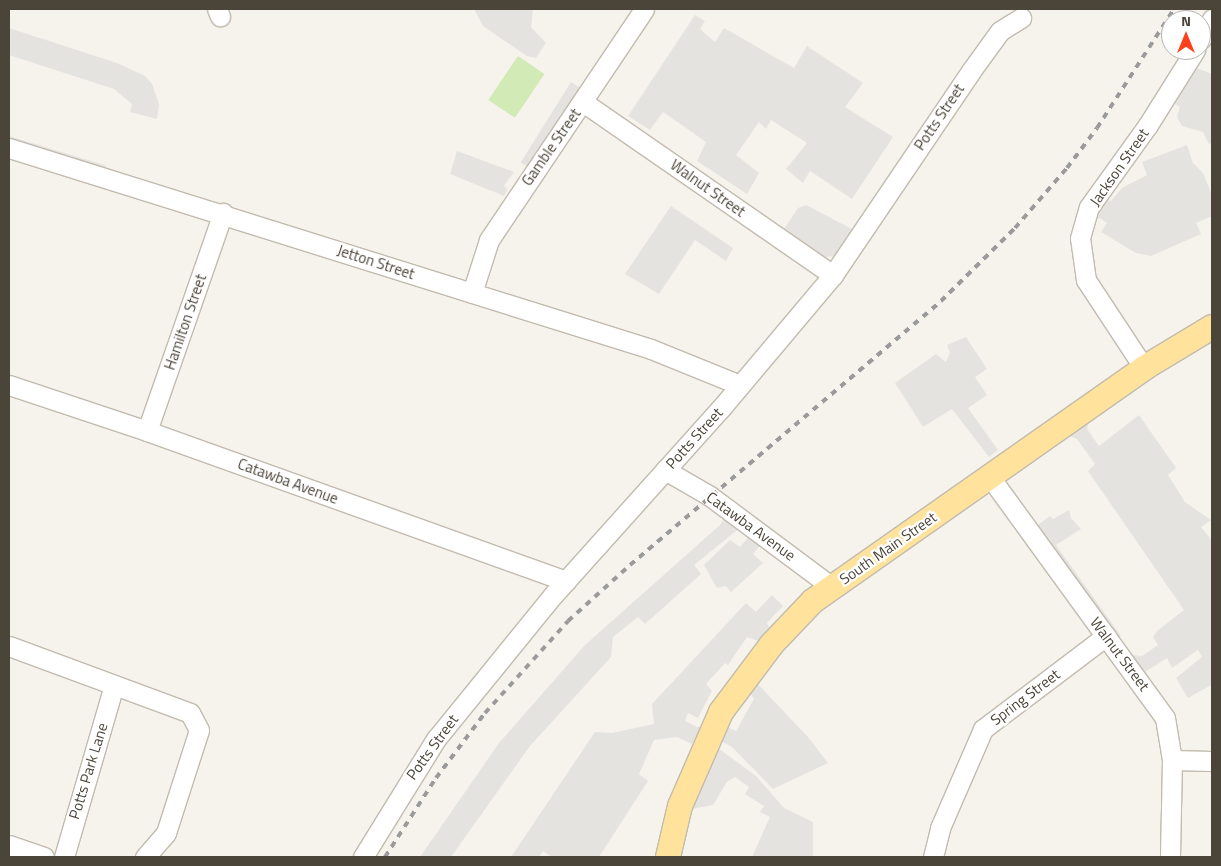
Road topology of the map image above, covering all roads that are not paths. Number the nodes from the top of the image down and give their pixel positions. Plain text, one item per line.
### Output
1 (644, 9) edge
2 (1021, 18) dead end
3 (1189, 60) edge
4 (583, 102) junction
5 (9, 148) edge
6 (223, 213) junction
7 (833, 275) junction
8 (472, 294) junction
9 (1212, 327) edge
10 (1144, 368) junction
11 (9, 385) edge
12 (740, 385) junction
13 (147, 431) junction
14 (666, 470) junction
15 (990, 477) junction
16 (566, 581) junction
17 (832, 587) junction
18 (1106, 636) junction
19 (9, 646) edge
20 (114, 685) junction
21 (1172, 760) junction
22 (1212, 761) edge
23 (9, 845) edge
24 (44, 857) edge
25 (64, 857) edge
26 (145, 857) edge
27 (363, 857) edge
28 (668, 857) edge
29 (933, 857) edge
30 (1170, 857) edge

1 - 4 street, Gamble Street
2 - 7 street, Potts Street
3 - 10 street, Jackson Street
4 - 7 street, Walnut Street
4 - 8 street, Gamble Street
5 - 6 street, Jetton Street
6 - 8 street, Jetton Street
6 - 13 street, Hamilton Street
7 - 12 street, Potts Street
8 - 12 street, Jetton Street
9 - 10 main road, South Main Street
10 - 15 main road, South Main Street
11 - 13 street, Catawba Avenue
12 - 14 street, Potts Street
13 - 16 street, Catawba Avenue
14 - 16 street, Potts Street
14 - 17 street, Catawba Avenue
15 - 17 main road, South Main Street
15 - 18 street, Walnut Street
16 - 27 street, Potts Street
17 - 28 main road, South Main Street
18 - 21 street, Walnut Street
18 - 29 street, Spring Street
19 - 20 street
20 - 25 street, Potts Park Lane
20 - 26 street
21 - 22 street
21 - 30 street, Walnut Street
23 - 24 street

